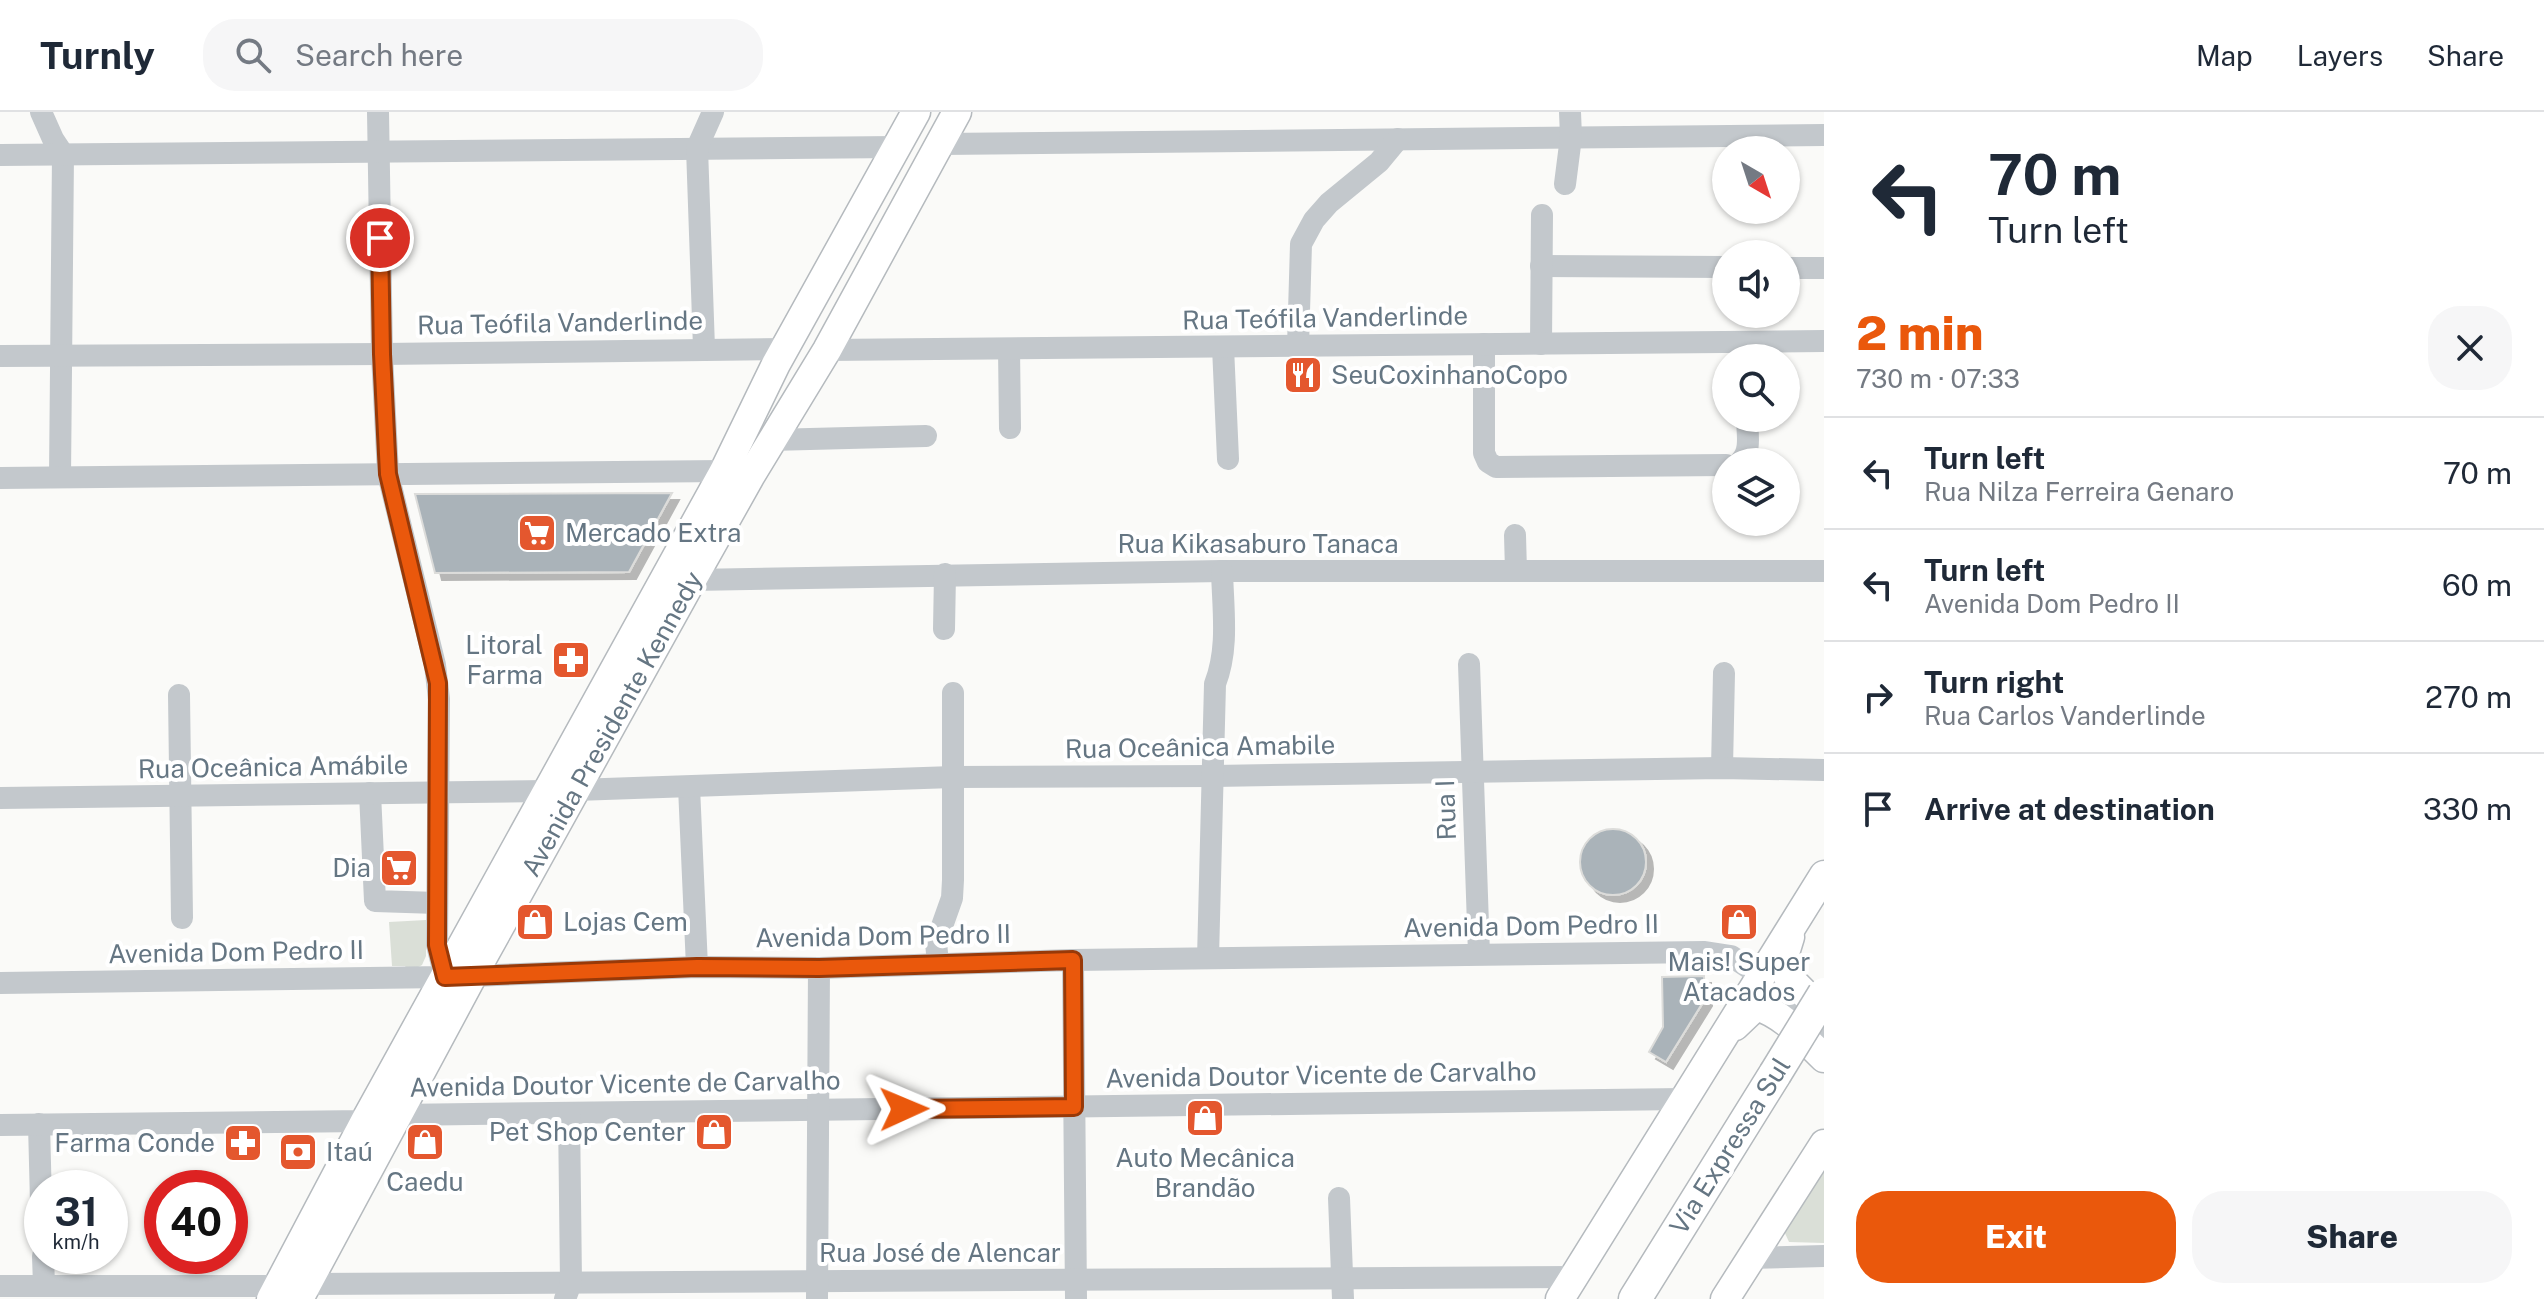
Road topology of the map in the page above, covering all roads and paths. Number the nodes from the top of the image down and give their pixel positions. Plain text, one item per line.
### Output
1 (41, 112) edge
2 (378, 112) edge
3 (713, 112) edge
4 (916, 112) edge
5 (957, 112) edge
6 (1570, 112) edge
7 (1824, 135) edge
8 (1571, 137) junction
9 (1398, 139) junction
10 (941, 144) junction
11 (897, 147) junction
12 (697, 148) junction
13 (379, 151) junction
14 (63, 154) junction
15 (0, 155) edge
16 (1565, 184) dead end
17 (1542, 215) dead end
18 (840, 249) junction
19 (1541, 266) junction
20 (1712, 267) edge
21 (1800, 268) edge
22 (1824, 268) edge
23 (869, 273) junction
24 (1824, 341) edge
25 (1484, 344) junction
26 (1541, 344) junction
27 (1797, 344) edge
28 (1298, 346) junction
29 (1223, 347) junction
30 (704, 348) junction
31 (785, 349) junction
32 (1009, 349) junction
33 (1712, 349) edge
34 (827, 350) junction
35 (382, 354) junction
36 (61, 355) junction
37 (0, 356) edge
38 (1010, 428) dead end
39 (926, 436) dead end
40 (771, 440) junction
41 (1228, 459) dead end
42 (1712, 463) edge
43 (724, 471) junction
44 (388, 474) junction
45 (60, 477) junction
46 (0, 478) edge
47 (1515, 535) dead end
48 (1222, 571) junction
49 (1516, 571) junction
50 (1824, 571) edge
51 (945, 574) junction
52 (692, 580) junction
53 (944, 629) dead end
54 (1469, 664) dead end
55 (1724, 673) dead end
56 (953, 693) dead end
57 (179, 695) dead end
58 (1722, 768) junction
59 (1824, 770) edge
60 (1473, 771) junction
61 (1214, 776) junction
62 (953, 777) junction
63 (689, 787) junction
64 (576, 790) junction
65 (547, 791) junction
66 (439, 792) junction
67 (370, 793) junction
68 (180, 796) junction
69 (0, 798) edge
70 (1824, 875) edge
71 (437, 903) junction
72 (182, 918) dead end
73 (1795, 921) junction
74 (1479, 954) junction
75 (1208, 958) junction
76 (1073, 960) junction
77 (938, 963) junction
78 (697, 967) junction
79 (819, 968) junction
80 (473, 975) junction
81 (1761, 976) junction
82 (445, 977) junction
83 (0, 983) edge
84 (1824, 994) edge
85 (1824, 1013) edge
86 (1824, 1035) edge
87 (1723, 1037) junction
88 (1824, 1058) edge
89 (1783, 1080) junction
90 (1683, 1099) junction
91 (1074, 1107) junction
92 (818, 1110) junction
93 (569, 1113) junction
94 (397, 1115) junction
95 (365, 1121) junction
96 (39, 1124) junction
97 (0, 1125) edge
98 (1824, 1129) edge
99 (1817, 1156) edge
100 (40, 1170) edge
101 (1339, 1198) dead end
102 (1824, 1256) edge
103 (1749, 1258) junction
104 (44, 1274) edge
105 (44, 1285) junction
106 (0, 1286) edge
107 (1567, 1288) edge
108 (1076, 1289) edge
109 (1343, 1289) edge
110 (817, 1290) edge
111 (568, 1291) edge
112 (289, 1292) edge
113 (1635, 1299) edge
114 (1660, 1299) edge
115 (1725, 1299) edge

1 - 14 street
2 - 13 street
3 - 12 street
4 - 11 main road, Avenida Presidente Kennedy
5 - 10 main road, Avenida Presidente Kennedy
6 - 8 street
7 - 8 street
8 - 9 street
8 - 16 street
9 - 10 street
9 - 28 street
10 - 23 main road, Avenida Presidente Kennedy
11 - 12 street
11 - 18 main road, Avenida Presidente Kennedy
11 - 23 main road
12 - 13 street
12 - 30 street
13 - 14 street
13 - 35 street
14 - 15 street
14 - 36 street
17 - 19 street
18 - 31 main road, Avenida Presidente Kennedy
18 - 34 main road
19 - 20 street
19 - 26 street
21 - 22 street
23 - 34 main road, Avenida Presidente Kennedy
24 - 27 street, Rua Teófila Vanderlinde
25 - 26 street, Rua Teófila Vanderlinde
25 - 28 street, Rua Teófila Vanderlinde
25 - 42 street
26 - 33 street, Rua Teófila Vanderlinde
28 - 29 street, Rua Teófila Vanderlinde
29 - 32 street, Rua Teófila Vanderlinde
29 - 41 street
30 - 31 street, Rua Teófila Vanderlinde
30 - 35 street, Rua Teófila Vanderlinde
31 - 43 main road, Avenida Presidente Kennedy
32 - 34 street, Rua Teófila Vanderlinde
32 - 38 street
34 - 40 main road, Avenida Presidente Kennedy
35 - 36 street, Rua Teófila Vanderlinde
35 - 44 street
36 - 37 street, Rua Teófila Vanderlinde
36 - 45 street
39 - 40 street
40 - 52 main road, Avenida Presidente Kennedy
43 - 44 street
43 - 65 main road, Avenida Presidente Kennedy
44 - 45 street
44 - 66 street
45 - 46 street
47 - 49 street
48 - 49 street, Rua Kikasaburo Tanaca
48 - 51 street, Rua Kikasaburo Tanaca
48 - 61 street
49 - 50 street, Rua Kikasaburo Tanaca
51 - 52 street, Rua Kikasaburo Tanaca
51 - 53 street
52 - 64 main road, Avenida Presidente Kennedy
54 - 60 street, Rua I
55 - 58 street
56 - 62 street
57 - 68 street
58 - 59 street, Rua Oceânica Amabile
58 - 60 street, Rua Oceânica Amabile
60 - 61 street, Rua Oceânica Amabile
60 - 74 street, Rua I
61 - 62 street, Rua Oceânica Amabile
61 - 75 street
62 - 63 street, Rua Oceânica Amabile
62 - 77 street
63 - 64 street, Rua Oceânica Amabile
63 - 78 street
64 - 80 main road, Avenida Presidente Kennedy
65 - 66 street, Rua Oceânica Amábile
65 - 82 main road, Avenida Presidente Kennedy
66 - 67 street, Rua Oceânica Amábile
66 - 71 street
67 - 68 street, Rua Oceânica Amábile
67 - 71 street
68 - 69 street, Rua Oceânica Amábile
68 - 72 street
70 - 73 main road
71 - 82 street
73 - 81 main road
73 - 85 main road
74 - 75 street, Avenida Dom Pedro II
74 - 81 street, Avenida Dom Pedro II
75 - 76 street, Avenida Dom Pedro II
76 - 77 street, Avenida Dom Pedro II
76 - 91 street
77 - 79 street, Avenida Dom Pedro II
78 - 79 street, Avenida Dom Pedro II
78 - 80 street, Avenida Dom Pedro II
79 - 92 street
80 - 82 street, Avenida Dom Pedro II
80 - 94 main road, Avenida Presidente Kennedy
81 - 86 street, Avenida Dom Pedro II
81 - 87 main road
82 - 83 street, Avenida Dom Pedro II
82 - 95 main road, Avenida Presidente Kennedy
84 - 89 highway, Via Expressa Sul, bridge
86 - 89 highway, Via Expressa Sul
87 - 88 main road
87 - 90 main road
89 - 113 highway, Via Expressa Sul
89 - 114 highway, Via Expressa Sul
90 - 91 street, Avenida Doutor Vicente de Carvalho
90 - 107 main road
91 - 92 street, Avenida Doutor Vicente de Carvalho
91 - 108 street
92 - 93 street, Avenida Doutor Vicente de Carvalho
92 - 110 street
93 - 94 street, Avenida Doutor Vicente de Carvalho
93 - 111 street
94 - 95 street, Avenida Doutor Vicente de Carvalho
94 - 112 main road, Avenida Presidente Kennedy
95 - 96 street, Avenida Doutor Vicente de Carvalho
95 - 112 main road, Avenida Presidente Kennedy
96 - 97 street, Avenida Doutor Vicente de Carvalho
96 - 100 street
98 - 99 main road
99 - 103 main road
101 - 109 street
102 - 103 street
103 - 115 main road
104 - 105 street
105 - 106 street, Rua José de Alencar
105 - 112 street, Rua José de Alencar
107 - 109 street, Rua José de Alencar
108 - 109 street, Rua José de Alencar
108 - 110 street, Rua José de Alencar
110 - 111 street, Rua José de Alencar
111 - 112 street, Rua José de Alencar

